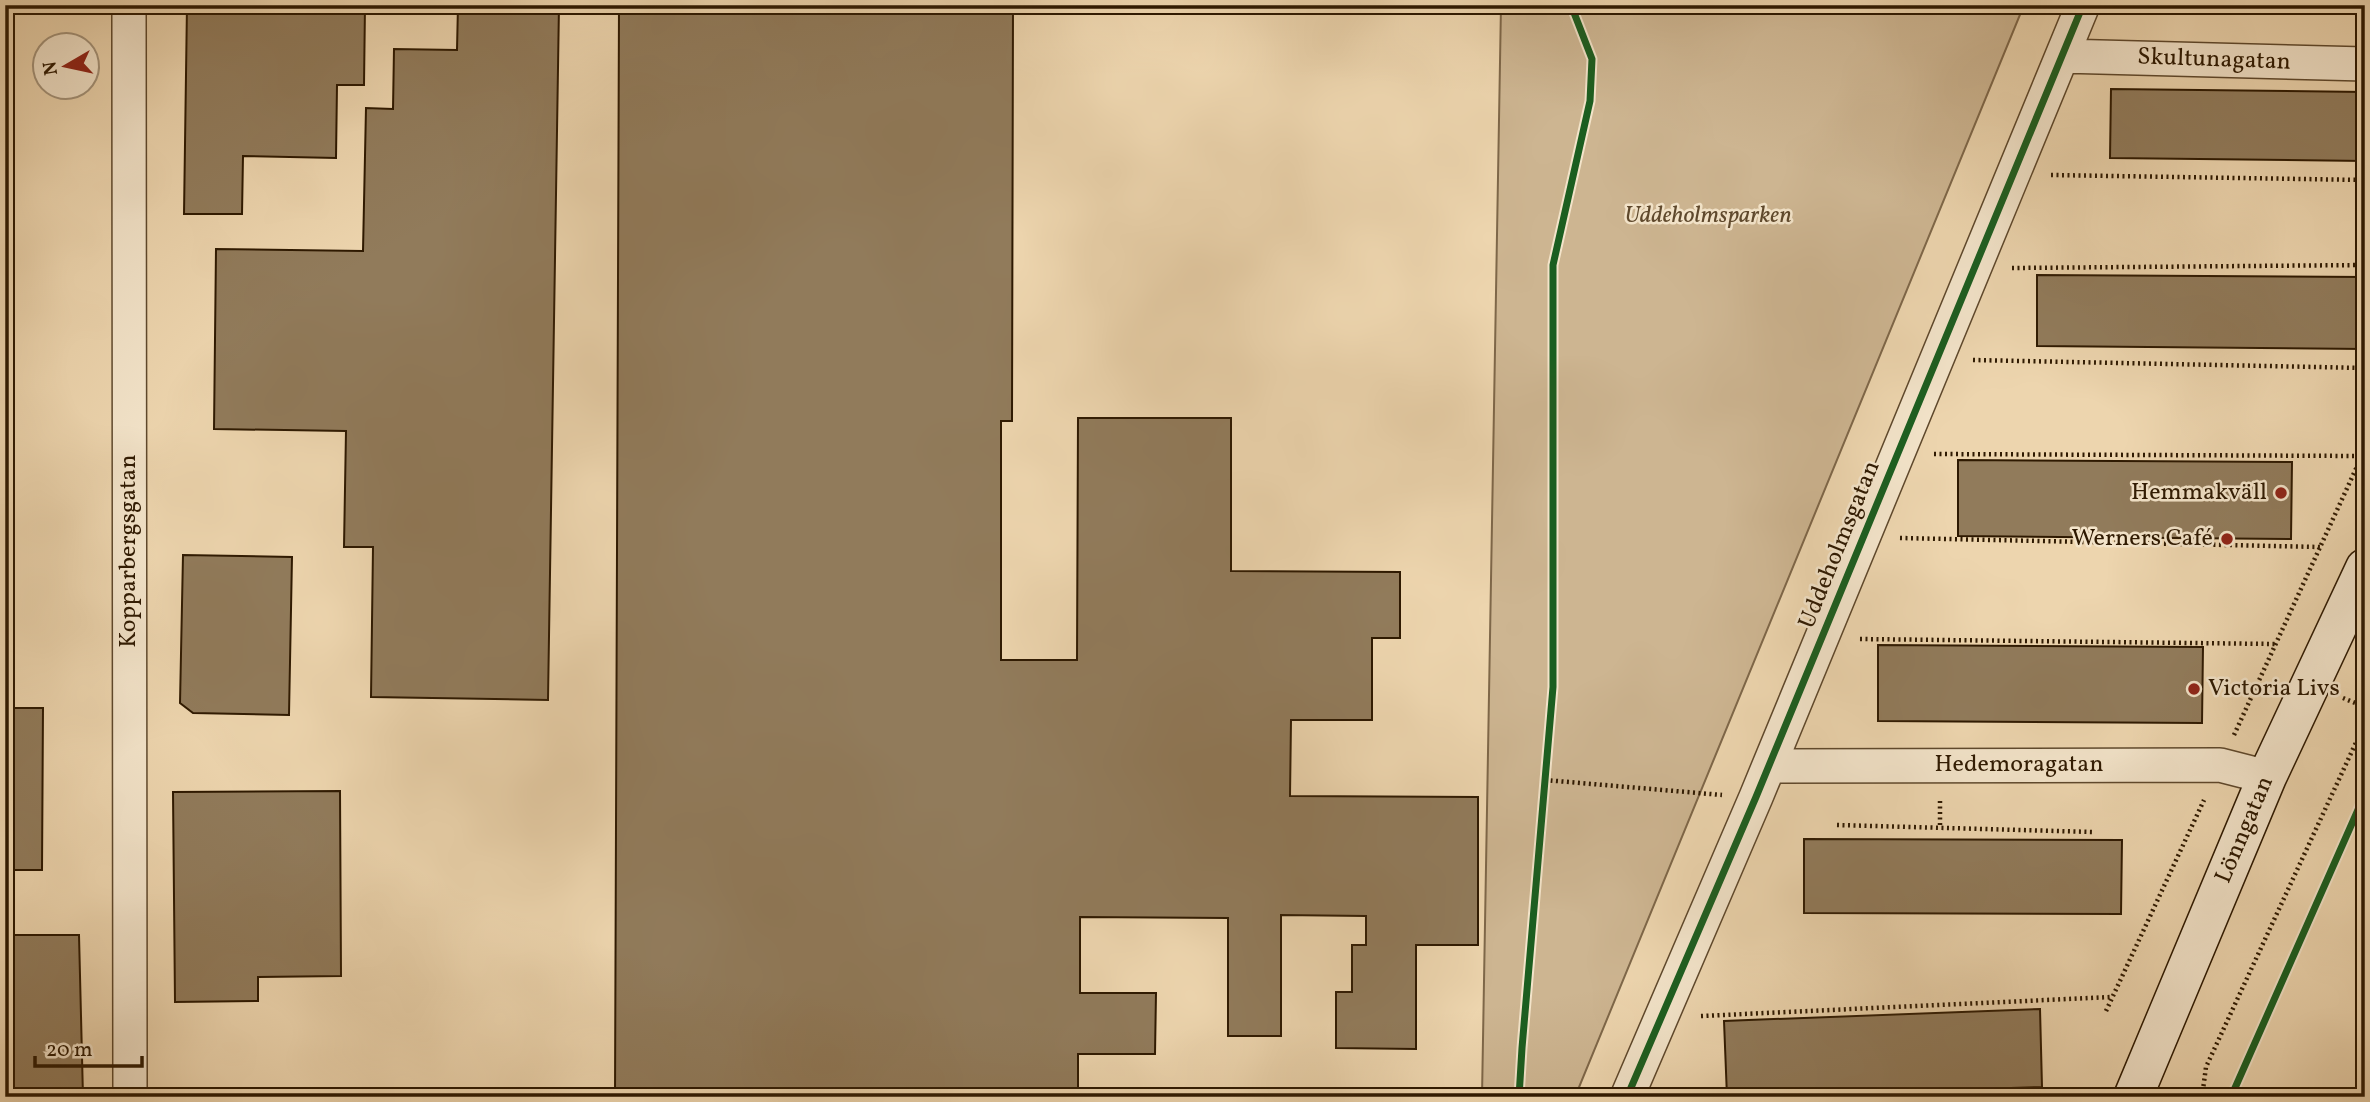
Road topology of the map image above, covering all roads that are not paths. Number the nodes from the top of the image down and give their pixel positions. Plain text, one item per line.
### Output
1 (129, 5) edge
2 (2083, 5) edge
3 (2062, 56) junction
4 (2365, 64) edge
5 (2365, 568) edge
6 (1769, 766) junction
7 (2267, 777) junction
8 (130, 1097) edge
9 (1627, 1097) edge
10 (2133, 1097) edge

1 - 8 street, Kopparbergsgatan
2 - 3 street, Uddeholmsgatan
3 - 4 street, Skultunagatan
3 - 6 street, Uddeholmsgatan
5 - 7 street, Lönngatan
6 - 7 street, Hedemoragatan
6 - 9 street, Uddeholmsgatan
7 - 10 street, Lönngatan

